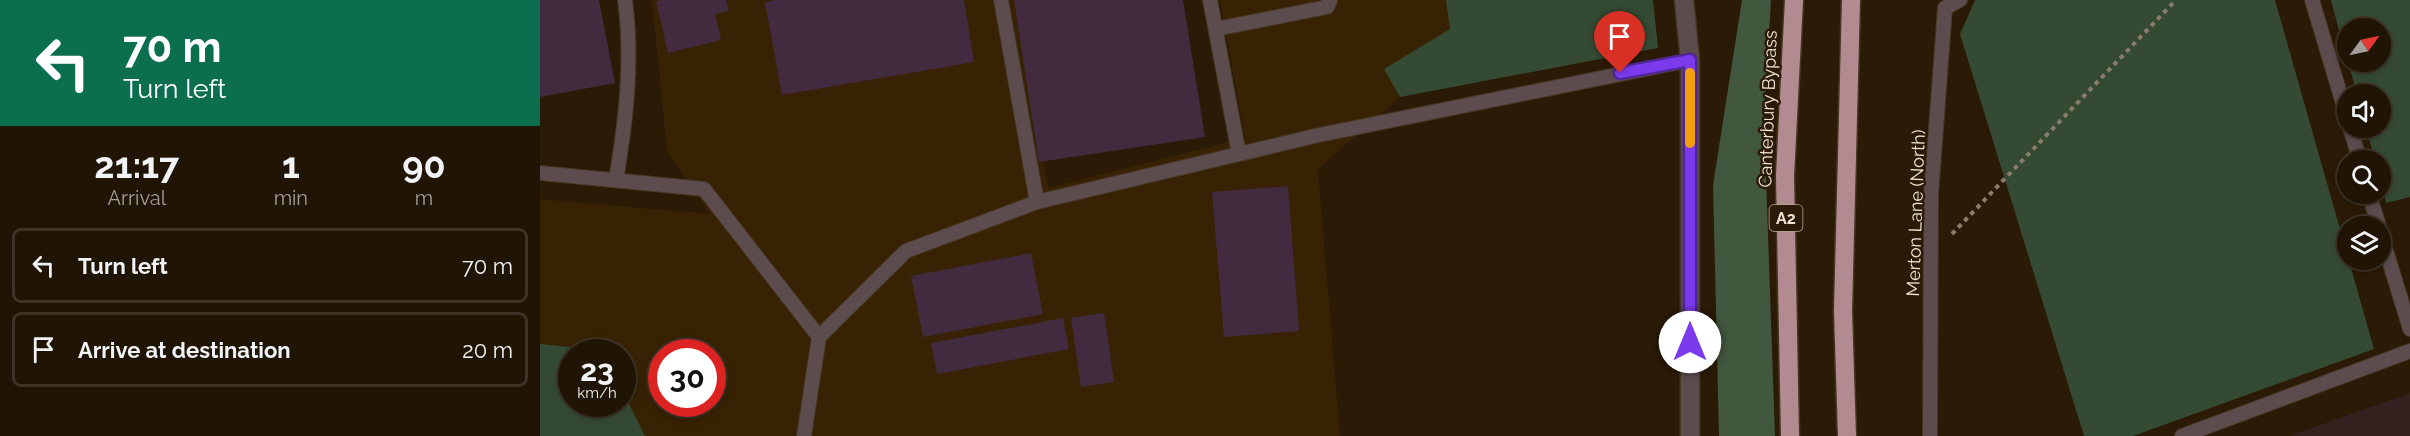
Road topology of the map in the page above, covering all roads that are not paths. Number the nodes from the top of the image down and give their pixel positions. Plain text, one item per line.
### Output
1 (624, 0) edge
2 (1001, 0) edge
3 (1210, 0) edge
4 (1330, 0) edge
5 (1684, 0) edge
6 (1794, 0) edge
7 (1851, 0) edge
8 (1960, 0) edge
9 (2312, 0) edge
10 (1216, 29) junction
11 (1690, 60) junction
12 (2337, 84) edge
13 (1239, 154) junction
14 (540, 172) edge
15 (616, 180) junction
16 (1037, 202) junction
17 (2391, 266) edge
18 (2410, 329) edge
19 (819, 337) junction
20 (2410, 351) edge
21 (804, 436) edge
22 (1690, 436) edge
23 (1790, 436) edge
24 (1847, 436) edge
25 (1930, 436) edge
26 (2182, 436) edge

1 - 15 lane
2 - 16 lane
3 - 10 lane
4 - 10 lane
5 - 11 street
6 - 23 highway, Canterbury Bypass / A2
7 - 24 highway
8 - 25 lane, Merton Lane (North)
9 - 12 lane
10 - 13 lane
11 - 13 lane
11 - 22 street
13 - 16 lane
14 - 15 lane
15 - 19 lane
16 - 19 lane
17 - 18 lane
19 - 21 lane
20 - 26 lane

